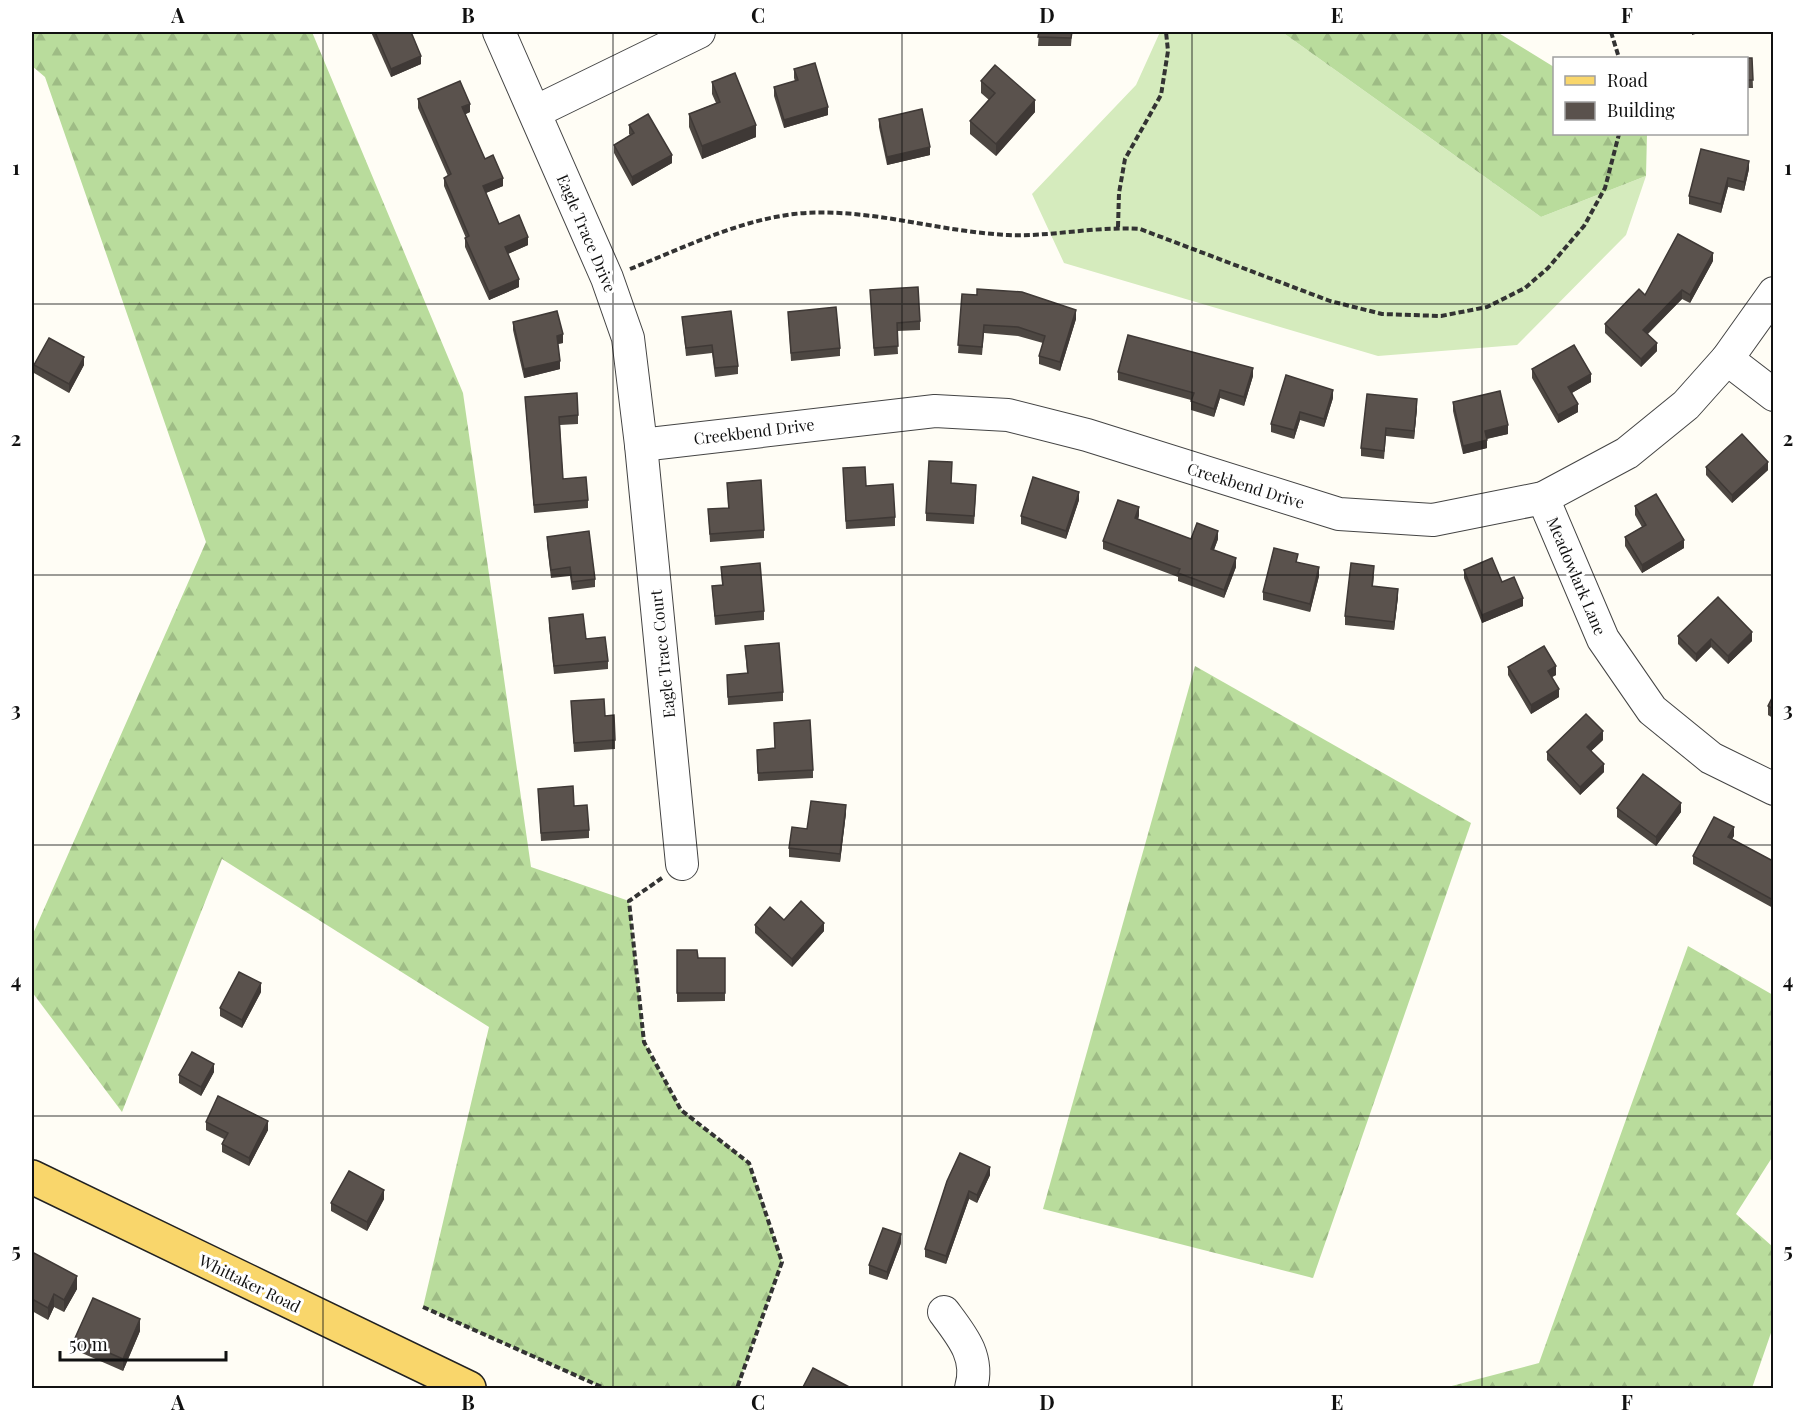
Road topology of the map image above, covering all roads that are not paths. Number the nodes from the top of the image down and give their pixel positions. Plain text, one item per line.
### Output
1 (499, 32) edge
2 (699, 32) edge
3 (535, 112) junction
4 (1773, 293) edge
5 (1727, 359) junction
6 (1773, 394) edge
7 (641, 445) junction
8 (1543, 498) junction
9 (1773, 789) edge
10 (682, 864) road end
11 (32, 1177) edge
12 (944, 1312) dead end
13 (469, 1389) edge
14 (970, 1389) edge

1 - 3 street, Eagle Trace Drive
2 - 3 street
3 - 7 street, Eagle Trace Drive
4 - 5 street, Creekbend Drive
5 - 6 street
5 - 8 street, Creekbend Drive
7 - 8 street, Creekbend Drive
7 - 10 street, Eagle Trace Court
8 - 9 street, Meadowlark Lane
11 - 13 main road, Whittaker Road
12 - 14 street

